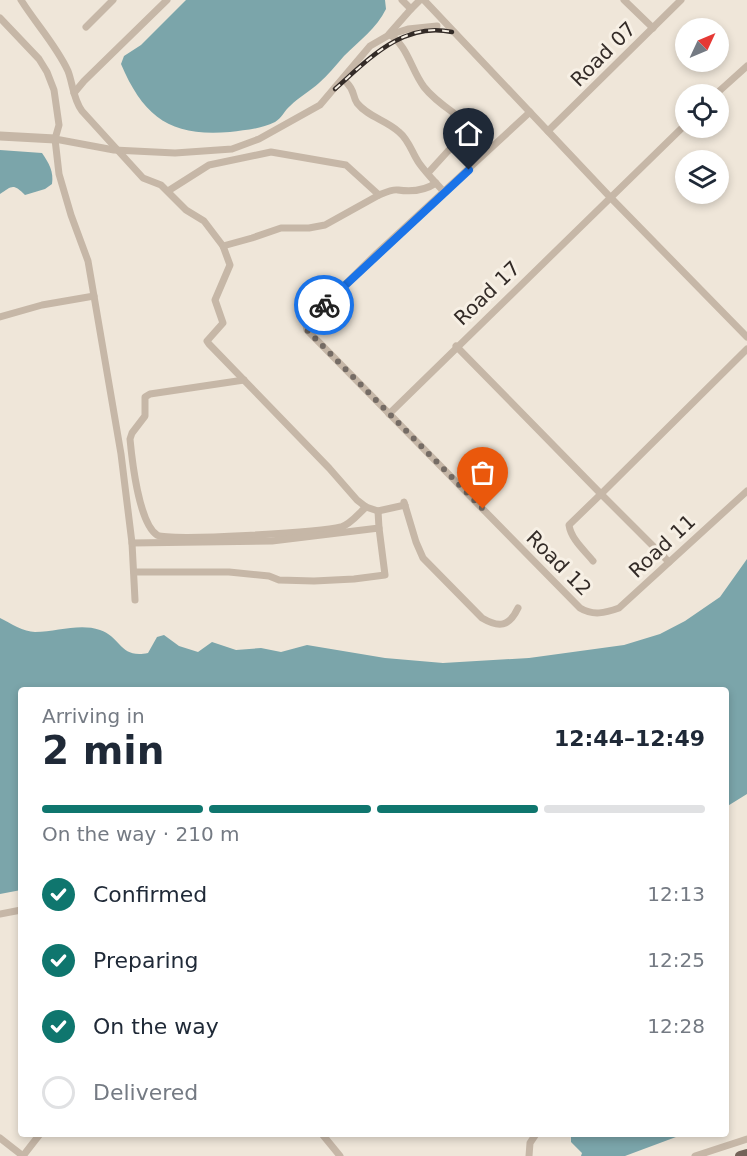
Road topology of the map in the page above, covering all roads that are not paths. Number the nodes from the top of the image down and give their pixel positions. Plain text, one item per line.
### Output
1 (21, 0) edge
2 (113, 0) edge
3 (167, 0) edge
4 (402, 0) edge
5 (422, 0) edge
6 (624, 0) edge
7 (681, 0) edge
8 (411, 9) junction
9 (0, 18) edge
10 (437, 26) dead end
11 (86, 27) dead end
12 (653, 28) junction
13 (747, 66) edge
14 (347, 83) dead end
15 (727, 84) edge
16 (74, 93) junction
17 (530, 112) junction
18 (548, 131) junction
19 (675, 135) edge
20 (0, 136) edge
21 (55, 139) junction
22 (117, 150) junction
23 (428, 173) junction
24 (436, 183) junction
25 (168, 191) junction
26 (444, 192) junction
27 (379, 195) junction
28 (610, 197) junction
29 (222, 246) junction
30 (94, 296) junction
31 (0, 317) edge
32 (747, 337) edge
33 (456, 346) junction
34 (747, 349) edge
35 (244, 380) junction
36 (389, 414) junction
37 (747, 491) edge
38 (601, 494) junction
39 (366, 507) junction
40 (378, 511) junction
41 (379, 528) junction
42 (132, 543) junction
43 (593, 561) dead end
44 (669, 562) junction
45 (134, 572) junction
46 (135, 600) dead end
47 (518, 608) dead end
48 (593, 614) joint
49 (18, 911) edge
50 (0, 914) edge
51 (38, 1137) edge
52 (324, 1137) edge
53 (534, 1137) edge
54 (747, 1139) edge
55 (3, 1141) edge
56 (0, 1149) edge
57 (747, 1154) edge
58 (23, 1156) edge
59 (339, 1156) edge
60 (529, 1156) edge
61 (695, 1156) edge
62 (740, 1156) edge

1 - 16 street
2 - 11 street
3 - 16 street
4 - 8 street
5 - 8 street
5 - 17 street
6 - 12 street
7 - 12 street, Road 07
8 - 23 street
9 - 21 street
10 - 22 street
12 - 18 street, Road 07
13 - 15 street
14 - 23 street
16 - 22 street
17 - 18 street
17 - 26 street
18 - 28 street
19 - 28 street, Road 17
20 - 21 street
21 - 22 street
21 - 30 street
22 - 25 street
23 - 24 street
24 - 26 street
24 - 27 street
25 - 27 street
25 - 29 street
26 - 36 street, Road 12
27 - 29 street
28 - 32 street
28 - 33 street, Road 17
29 - 35 street
30 - 31 street
30 - 42 street
33 - 36 street, Road 17
33 - 38 street
34 - 38 street
35 - 39 street
35 - 39 street
36 - 48 street, Road 12
37 - 44 street, Road 11
38 - 43 street
38 - 44 street
39 - 40 street
40 - 41 street
40 - 47 street
41 - 42 street
41 - 45 street
42 - 45 street
44 - 48 street, Road 11
45 - 46 street
49 - 50 street
51 - 58 street
52 - 59 street
53 - 60 street
54 - 61 street
55 - 56 street
55 - 58 street
57 - 62 main road

